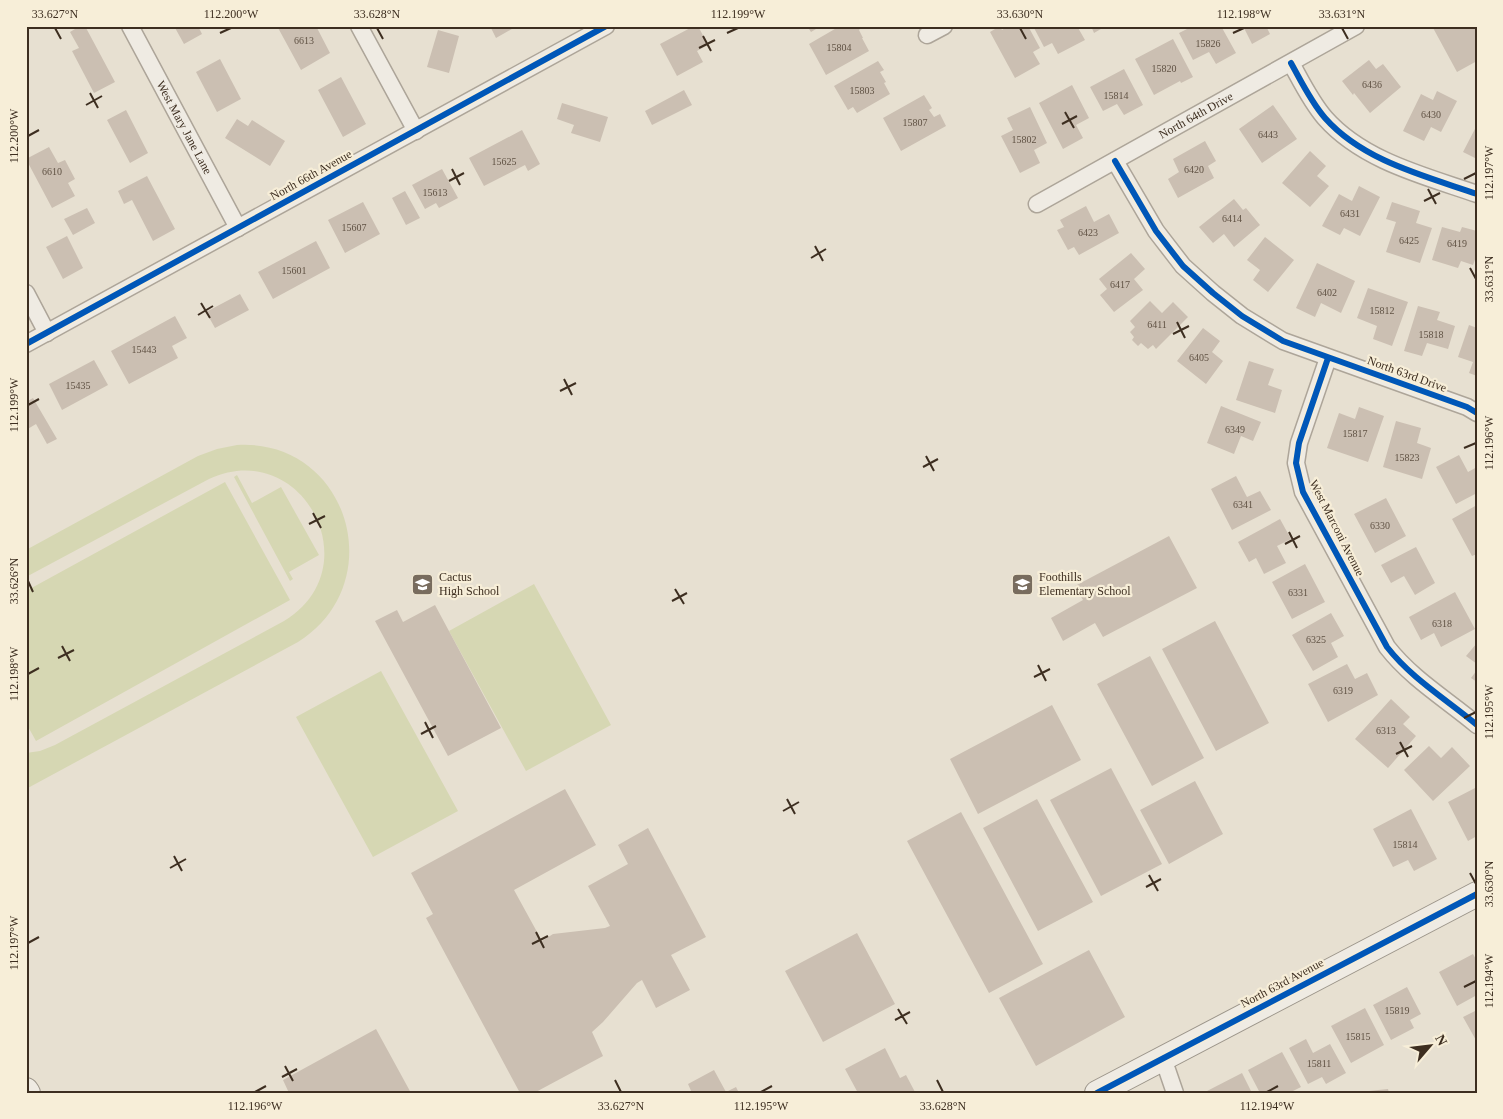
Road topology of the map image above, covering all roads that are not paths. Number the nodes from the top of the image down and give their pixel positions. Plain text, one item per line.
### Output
1 (130, 26) edge
2 (359, 26) edge
3 (944, 26) edge
4 (1356, 26) edge
5 (602, 27) edge
6 (927, 35) dead end
7 (1291, 63) junction
8 (416, 131) junction
9 (1115, 160) junction
10 (1477, 194) edge
11 (1037, 204) dead end
12 (238, 228) junction
13 (26, 293) edge
14 (47, 332) junction
15 (26, 344) edge
16 (1328, 358) junction
17 (1477, 414) edge
18 (1477, 725) edge
19 (1477, 894) edge
20 (1163, 1058) junction
21 (1098, 1093) edge
22 (1175, 1093) edge

1 - 12 street, West Mary Jane Lane
2 - 8 street
3 - 6 street
4 - 7 street, North 64th Drive
5 - 8 street, North 66th Avenue
7 - 9 street, North 64th Drive
7 - 10 street
8 - 12 street, North 66th Avenue
9 - 11 street, North 64th Drive
9 - 16 street
12 - 14 street, North 66th Avenue
13 - 14 street
14 - 15 street, North 66th Avenue
16 - 17 street, North 63rd Drive
16 - 18 street, West Marconi Avenue
19 - 20 street, North 63rd Avenue
20 - 21 street, North 63rd Avenue
20 - 22 street

